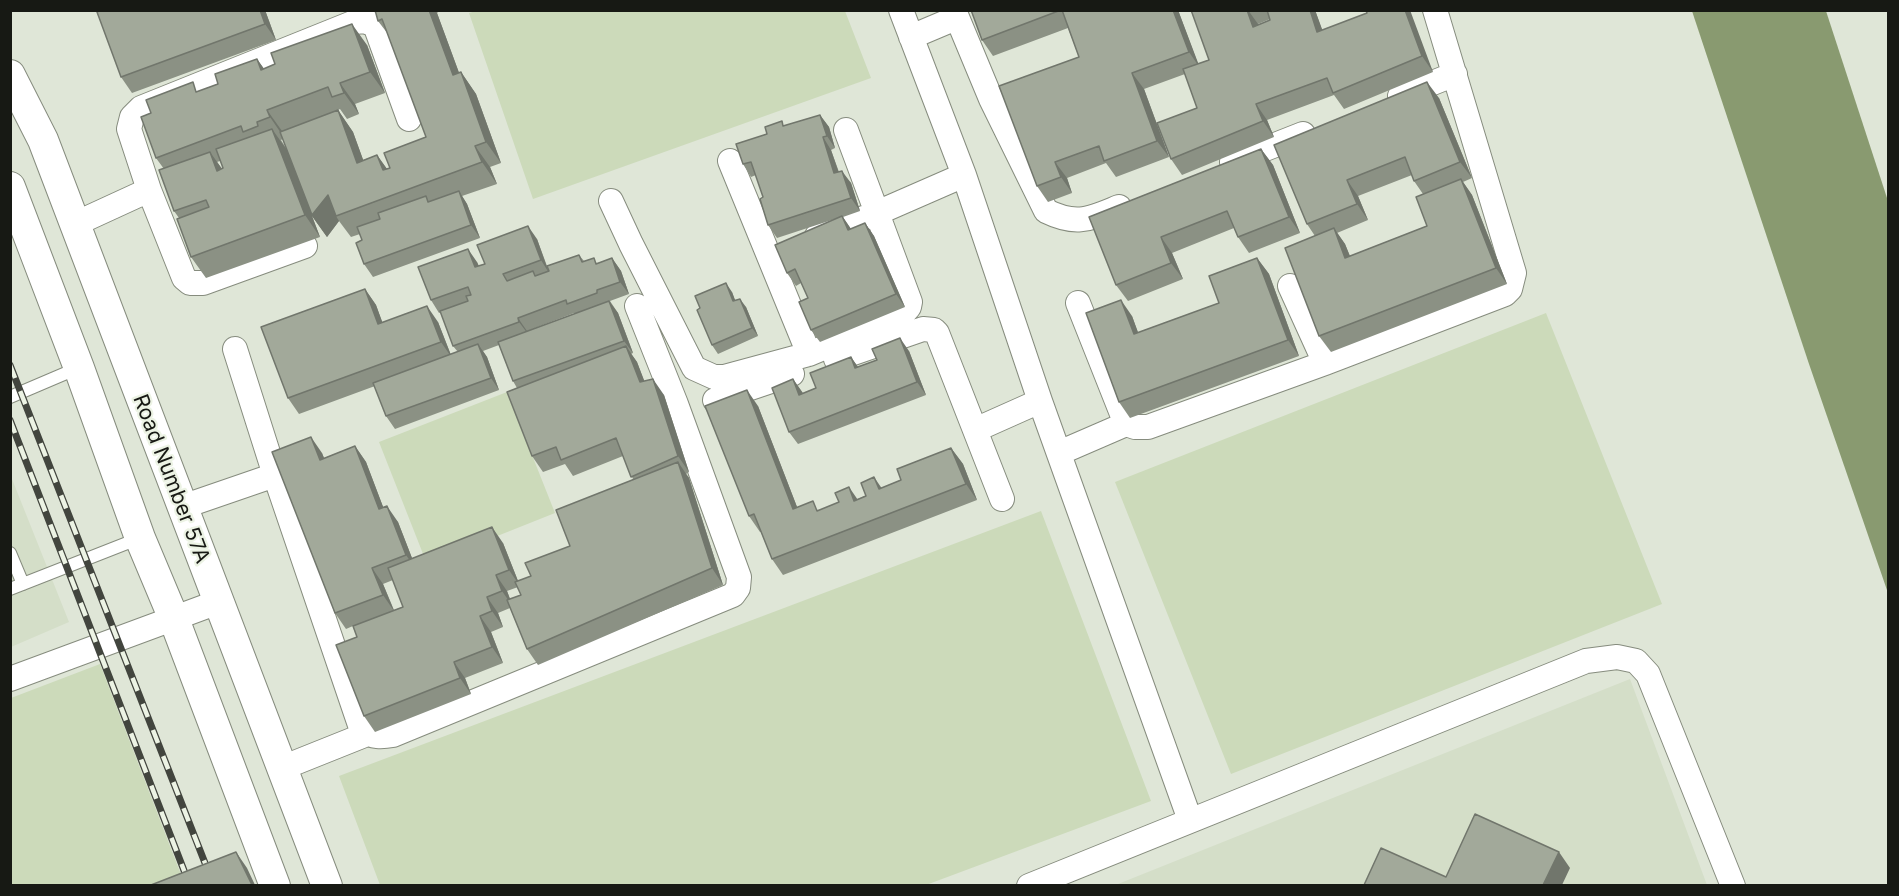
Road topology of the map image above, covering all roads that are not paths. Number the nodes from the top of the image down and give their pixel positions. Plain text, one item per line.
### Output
1 (901, 10) edge
2 (1435, 10) edge
3 (955, 14) edge
4 (912, 37) junction
5 (1455, 74) junction
6 (10, 75) edge
7 (1377, 105) edge
8 (409, 119) edge
9 (1321, 127) edge
10 (846, 130) dead end
11 (730, 160) dead end
12 (1210, 171) edge
13 (964, 175) junction
14 (10, 187) edge
15 (149, 190) junction
16 (1143, 197) edge
17 (611, 201) dead end
18 (878, 213) junction
19 (75, 224) junction
20 (305, 246) edge
21 (786, 247) junction
22 (1290, 286) edge
23 (1078, 303) dead end
24 (637, 306) dead end
25 (235, 349) dead end
26 (809, 354) junction
27 (1325, 363) junction
28 (79, 368) junction
29 (10, 397) edge
30 (715, 400) edge
31 (1040, 401) junction
32 (1126, 424) junction
33 (975, 430) junction
34 (1059, 453) junction
35 (275, 475) junction
36 (1002, 499) dead end
37 (182, 507) junction
38 (140, 538) junction
39 (10, 553) edge
40 (23, 584) junction
41 (10, 589) edge
42 (218, 602) junction
43 (174, 618) junction
44 (10, 680) edge
45 (367, 734) junction
46 (282, 768) junction
47 (1190, 820) junction
48 (275, 885) edge
49 (327, 885) edge
50 (1029, 885) edge
51 (1733, 885) edge

1 - 4 street
2 - 5 street
3 - 4 street
3 - 16 street
4 - 13 street
5 - 7 street
5 - 27 street
6 - 19 street, Road Number 57A
8 - 15 street
9 - 12 street
10 - 18 street
11 - 21 street
13 - 18 street
13 - 31 street
14 - 28 street
15 - 19 street
15 - 20 street
17 - 26 street
18 - 21 street
18 - 26 street
19 - 37 street, Road Number 57A
21 - 26 street
22 - 27 street
23 - 32 street
24 - 45 street
25 - 35 street
27 - 32 street
28 - 29 lane
28 - 38 street
30 - 33 street
31 - 33 street
31 - 34 street
32 - 34 street
33 - 36 street
34 - 47 street
35 - 37 street
35 - 45 street
37 - 42 street, Road Number 57A
38 - 40 lane
38 - 43 street
39 - 40 lane
40 - 41 lane
42 - 43 street
42 - 46 street, Road Number 57A
43 - 44 street
43 - 48 street
45 - 46 street
46 - 49 street, Road Number 57A
47 - 50 street
47 - 51 street

